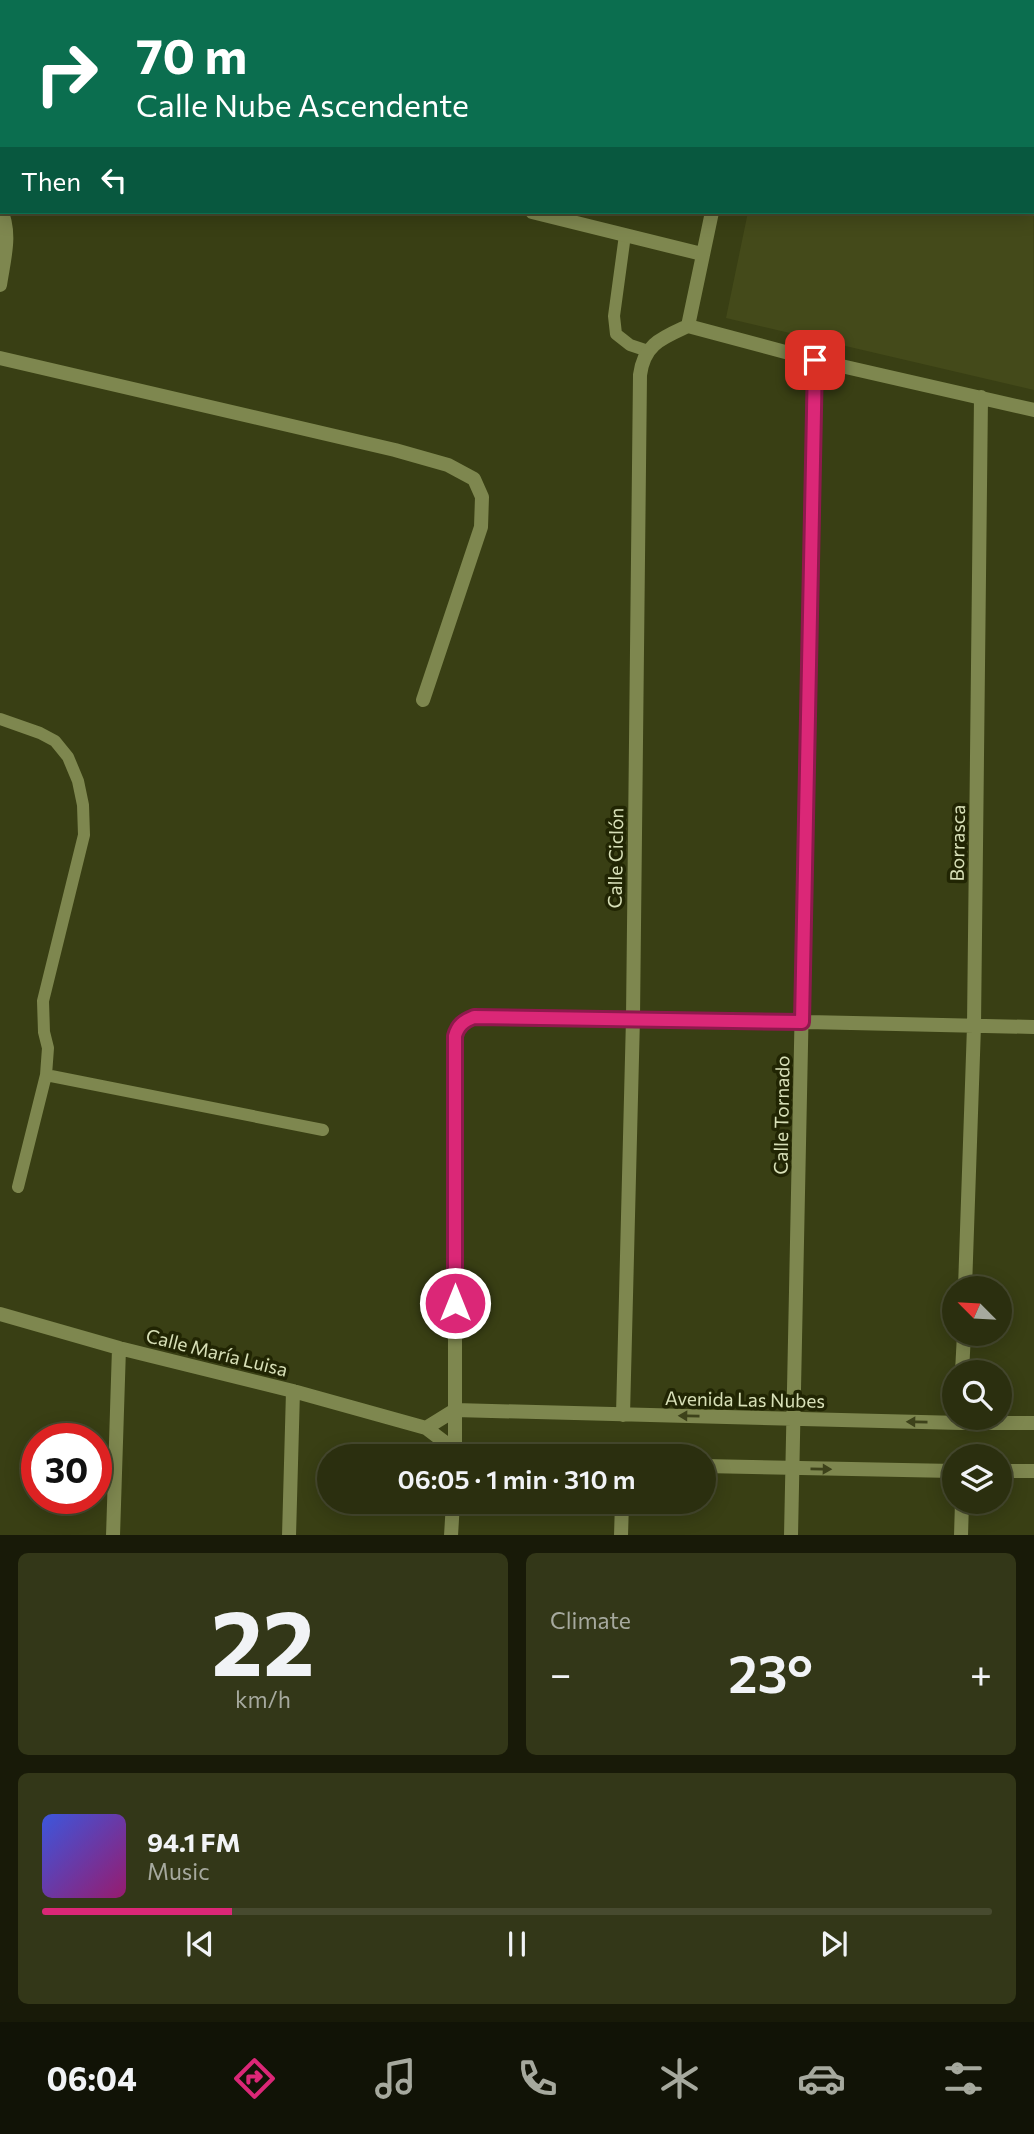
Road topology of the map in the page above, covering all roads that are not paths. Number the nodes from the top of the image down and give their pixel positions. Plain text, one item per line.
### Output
1 (3, 214) edge
2 (540, 214) edge
3 (712, 214) edge
4 (625, 235) junction
5 (702, 254) junction
6 (0, 285) edge
7 (688, 326) junction
8 (648, 351) junction
9 (0, 358) edge
10 (815, 360) junction
11 (981, 397) junction
12 (1034, 410) edge
13 (423, 700) dead end
14 (0, 719) edge
15 (633, 1018) junction
16 (802, 1022) junction
17 (974, 1027) junction
18 (1034, 1027) edge
19 (47, 1074) junction
20 (323, 1130) dead end
21 (19, 1187) dead end
22 (965, 1276) edge
23 (0, 1314) edge
24 (119, 1348) junction
25 (293, 1391) junction
26 (455, 1410) junction
27 (623, 1415) junction
28 (794, 1419) junction
29 (942, 1420) edge
30 (1012, 1422) edge
31 (1034, 1423) edge
32 (426, 1428) junction
33 (445, 1444) edge
34 (455, 1444) edge
35 (716, 1466) edge
36 (794, 1469) junction
37 (942, 1471) edge
38 (1012, 1471) edge
39 (1034, 1471) edge
40 (452, 1514) edge
41 (622, 1514) edge
42 (962, 1514) edge
43 (113, 1535) edge
44 (289, 1535) edge
45 (451, 1535) edge
46 (621, 1535) edge
47 (791, 1535) edge
48 (961, 1535) edge

1 - 6 street
2 - 4 street
3 - 5 street
4 - 5 street
4 - 8 lane
5 - 7 street
7 - 8 street
7 - 10 street
8 - 15 street, Calle Ciclón
9 - 13 street
10 - 11 street
10 - 16 street, Calle Tornado
11 - 12 street
11 - 17 street, Borrasca
14 - 19 lane
15 - 16 street
15 - 26 street
15 - 27 street, Calle Ciclón
16 - 17 street
16 - 28 street, Calle Tornado
17 - 18 street
17 - 22 street, Borrasca
19 - 20 lane
19 - 21 lane
23 - 24 street, Calle María Luisa
24 - 25 street, Calle María Luisa
24 - 43 street
25 - 32 street, Calle María Luisa
25 - 44 street
26 - 27 street, Avenida Las Nubes
26 - 32 street
26 - 34 street
28 -> 27 street, Avenida Las Nubes
29 -> 28 street, Avenida Las Nubes
28 - 36 street, Calle Tornado
30 - 31 street, Avenida Las Nubes
32 - 33 street
35 - 36 street
36 -> 37 street
36 - 47 street, Calle Tornado
38 - 39 street
40 - 45 street
41 - 46 street
42 - 48 street

